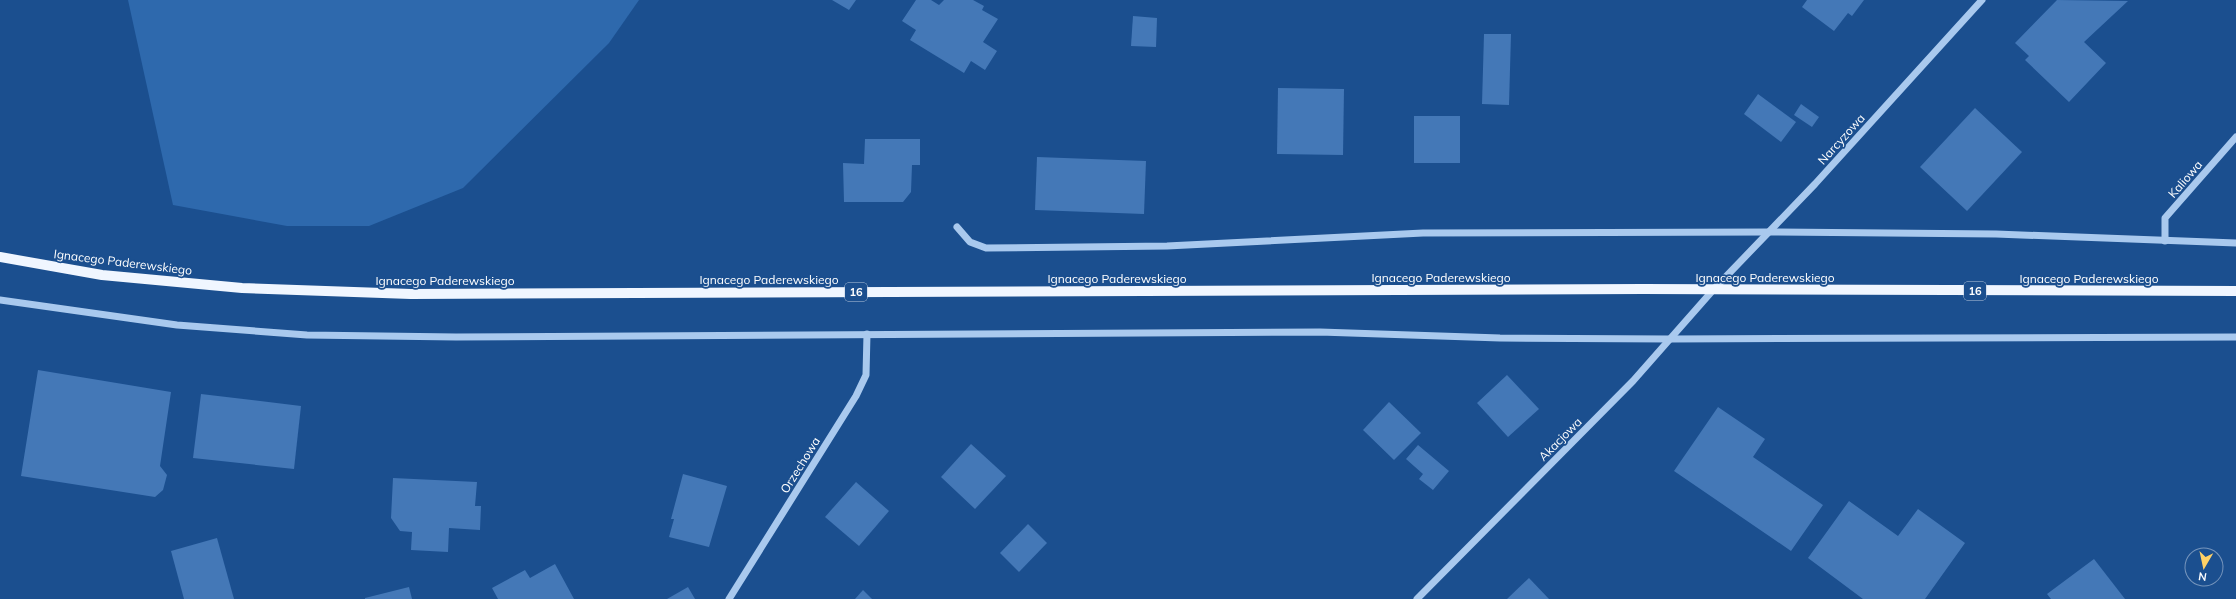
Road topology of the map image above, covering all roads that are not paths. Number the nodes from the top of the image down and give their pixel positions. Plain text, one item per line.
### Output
1 (1982, 0) edge
2 (2236, 137) edge
3 (957, 227) dead end
4 (1771, 232) junction
5 (2165, 241) junction
6 (2236, 243) edge
7 (0, 257) edge
8 (1714, 289) junction
9 (2236, 291) edge
10 (0, 300) edge
11 (867, 334) junction
12 (2236, 337) edge
13 (1670, 339) junction
14 (729, 599) edge
15 (1417, 599) edge

1 - 4 street, Narcyzowa
2 - 5 street, Kaliowa
3 - 4 street
4 - 5 street
4 - 8 street, Narcyzowa
5 - 6 street
7 - 8 main road, Ignacego Paderewskiego / 16
8 - 9 main road, Ignacego Paderewskiego / 16
8 - 13 street, Akacjowa
10 - 11 street
11 - 13 street
11 - 14 street, Orzechowa
12 - 13 street
13 - 15 street, Akacjowa

